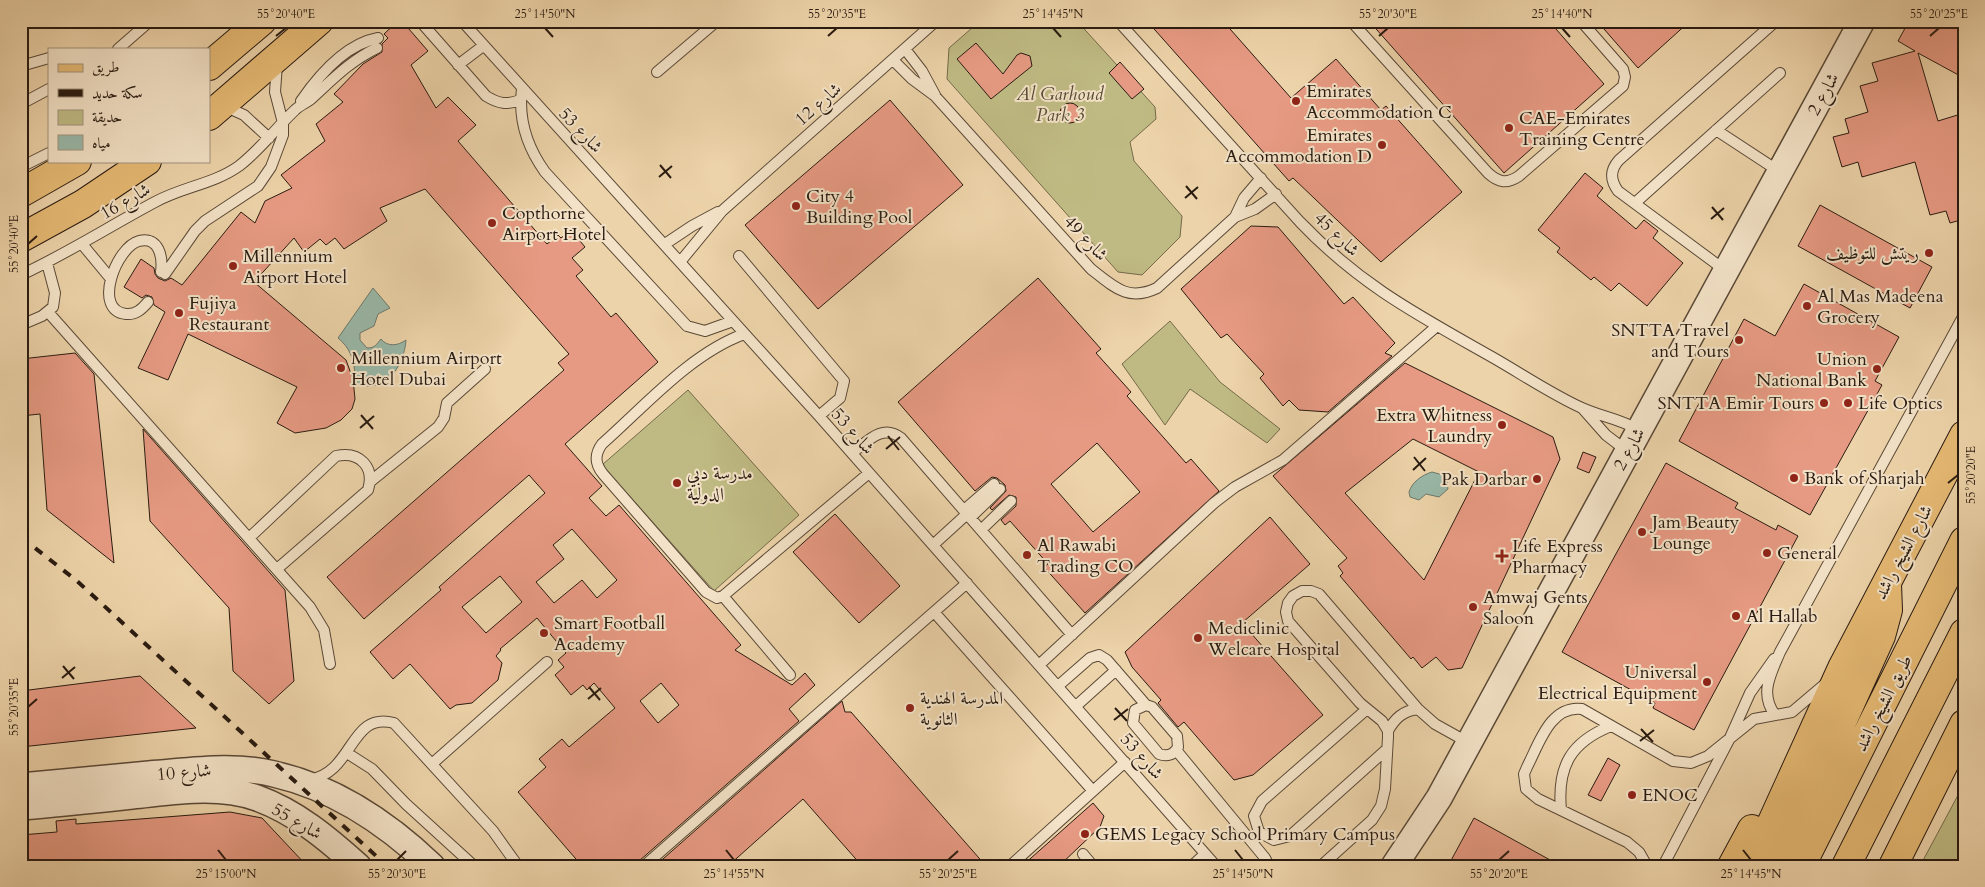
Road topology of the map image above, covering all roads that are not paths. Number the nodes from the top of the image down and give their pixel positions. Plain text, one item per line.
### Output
1 (150, 21) edge
2 (320, 21) edge
3 (420, 21) edge
4 (462, 21) edge
5 (717, 21) edge
6 (936, 21) edge
7 (1118, 21) edge
8 (1351, 21) edge
9 (1581, 21) edge
10 (1776, 21) edge
11 (1862, 21) edge
12 (258, 23) edge
13 (377, 43) dead end
14 (483, 46) junction
15 (119, 48) edge
16 (905, 49) junction
17 (48, 58) edge
18 (278, 58) junction
19 (893, 60) junction
20 (210, 65) edge
21 (458, 65) junction
22 (21, 66) edge
23 (657, 72) dead end
24 (1780, 73) dead end
25 (522, 89) junction
26 (48, 90) edge
27 (935, 96) junction
28 (520, 100) junction
29 (21, 104) edge
30 (216, 111) edge
31 (283, 123) junction
32 (1716, 130) junction
33 (269, 138) junction
34 (48, 154) edge
35 (76, 162) edge
36 (146, 162) edge
37 (21, 167) edge
38 (1780, 172) junction
39 (1261, 178) junction
40 (21, 193) edge
41 (1276, 194) junction
42 (1635, 203) junction
43 (722, 211) junction
44 (1235, 217) junction
45 (21, 238) edge
46 (82, 244) junction
47 (665, 244) junction
48 (739, 256) dead end
49 (680, 262) junction
50 (47, 263) junction
51 (1726, 272) junction
52 (21, 275) edge
53 (111, 279) junction
54 (148, 302) dead end
55 (48, 312) junction
56 (1964, 315) edge
57 (732, 321) junction
58 (21, 325) edge
59 (1437, 326) junction
60 (744, 334) junction
61 (485, 369) dead end
62 (1583, 409) junction
63 (819, 416) junction
64 (1964, 435) edge
65 (1634, 441) junction
66 (852, 453) junction
67 (869, 473) junction
68 (371, 481) junction
69 (997, 487) dead end
70 (1011, 501) dead end
71 (967, 514) junction
72 (981, 530) junction
73 (249, 538) junction
74 (1964, 541) edge
75 (933, 545) junction
76 (277, 569) junction
77 (967, 583) junction
78 (1887, 584) junction
79 (723, 596) junction
80 (934, 612) junction
81 (1964, 633) edge
82 (1072, 634) junction
83 (1780, 652) junction
84 (547, 662) dead end
85 (330, 664) dead end
86 (1039, 665) junction
87 (1842, 668) junction
88 (1116, 670) junction
89 (790, 675) dead end
90 (1058, 686) junction
91 (1146, 705) junction
92 (1076, 706) junction
93 (1367, 709) junction
94 (1418, 709) junction
95 (1775, 714) junction
96 (1964, 724) edge
97 (1611, 726) junction
98 (1388, 731) junction
99 (1729, 740) junction
100 (1469, 744) junction
101 (1387, 749) junction
102 (1176, 750) junction
103 (347, 753) junction
104 (1125, 762) junction
105 (433, 763) junction
106 (301, 781) junction
107 (1790, 782) junction
108 (21, 786) edge
109 (1093, 791) junction
110 (257, 798) joint
111 (1439, 798) junction
112 (21, 807) edge
113 (1561, 810) junction
114 (506, 846) junction
115 (1083, 854) dead end
116 (1205, 854) junction
117 (425, 862) edge
118 (358, 866) edge
119 (474, 866) edge
120 (518, 866) edge
121 (528, 866) edge
122 (644, 866) edge
123 (1010, 866) edge
124 (1094, 866) edge
125 (1192, 866) edge
126 (1216, 866) edge
127 (1268, 866) edge
128 (1321, 866) edge
129 (1394, 866) edge
130 (1413, 866) edge
131 (1647, 866) edge
132 (1663, 866) edge
133 (1732, 866) edge
134 (1752, 866) edge
135 (1781, 866) edge
136 (1801, 866) edge
137 (1846, 866) edge
138 (1893, 866) edge

1 - 15 lane
2 - 18 main road
3 - 21 lane
4 - 14 lane, شارع 53
5 - 23 lane
6 - 16 lane, شارع 12
7 - 39 lane, شارع 45
8 - 9 lane
10 - 42 lane
11 - 38 street, شارع 2
12 - 20 main road
13 - 31 lane, شارع 16
14 - 21 lane
14 - 25 lane, شارع 53
16 - 19 lane, شارع 12
16 - 27 lane
17 - 22 lane
18 - 30 main road
18 - 31 lane
19 - 27 lane
19 - 43 lane, شارع 12
21 - 28 lane
24 - 32 lane
25 - 28 lane
25 - 47 lane, شارع 53
26 - 29 lane
27 - 44 lane, شارع 49
28 - 57 lane
30 - 33 lane
31 - 33 lane, شارع 16
31 - 53 lane
32 - 38 lane
32 - 42 lane
33 - 46 lane, شارع 16
34 - 37 lane
35 - 40 main road
36 - 45 main road
38 - 51 street, شارع 2
39 - 41 lane, شارع 45
39 - 44 lane, شارع 49
41 - 44 lane, شارع 49
41 - 59 lane, شارع 45
42 - 51 lane
43 - 47 lane, شارع 12
43 - 49 lane, شارع 12
46 - 50 lane, شارع 16
46 - 53 lane
47 - 49 lane, شارع 53
48 - 63 lane
49 - 57 lane, شارع 53
50 - 52 lane, شارع 16
50 - 55 lane
51 - 65 street, شارع 2
53 - 54 lane
55 - 58 lane
55 - 73 lane
56 - 83 lane
57 - 60 lane, شارع 53
59 - 62 lane, شارع 45
59 - 82 lane
60 - 63 lane, شارع 53
60 - 79 lane
61 - 68 lane
62 - 65 lane, شارع 45
62 - 65 lane, شارع 45
63 - 66 lane, شارع 53
64 - 78 main road, شارع الشيخ راشد
65 - 100 street, شارع 2
66 - 67 lane, شارع 53
66 - 71 lane
67 - 75 lane, شارع 53
67 - 79 lane
68 - 73 lane
68 - 76 lane
69 - 71 lane
70 - 72 lane
71 - 72 lane
71 - 75 lane
72 - 82 lane
73 - 76 lane
74 - 136 main road, طريق الشيخ راشد
75 - 77 lane, شارع 53
76 - 85 lane
77 - 80 lane
77 - 86 lane, شارع 53
78 - 87 main road, شارع الشيخ راشد
78 - 135 main road
79 - 89 lane
80 - 109 lane
80 - 122 lane
81 - 137 main road
82 - 86 lane
83 - 95 lane
83 - 99 lane
84 - 105 lane
86 - 90 lane, شارع 53
87 - 95 lane
87 - 107 main road, شارع الشيخ راشد
88 - 90 lane
88 - 91 lane
88 - 92 lane
90 - 92 lane, شارع 53
91 - 102 lane
91 - 102 lane
92 - 104 lane, شارع 53
93 - 94 lane
93 - 98 lane
93 - 101 lane
94 - 98 lane
94 - 100 lane
95 - 99 lane
96 - 138 main road
97 - 99 lane
97 - 113 lane
97 - 113 lane
98 - 101 lane
99 - 132 lane
100 - 111 street, شارع 2
101 - 128 lane
102 - 127 lane
103 - 105 lane
103 - 106 lane
103 - 119 lane
104 - 109 lane
104 - 116 lane, شارع 53
105 - 114 lane
106 - 108 street, شارع 10
106 - 117 street, شارع 10
107 - 133 main road
107 - 134 main road, شارع الشيخ راشد
109 - 123 lane
110 - 112 street, شارع 10
110 - 118 street, شارع 55
111 - 129 street, شارع 2
111 - 130 street, شارع 2
113 - 131 lane
114 - 120 lane
114 - 121 lane
115 - 124 lane
116 - 125 lane
116 - 126 lane, شارع 53

